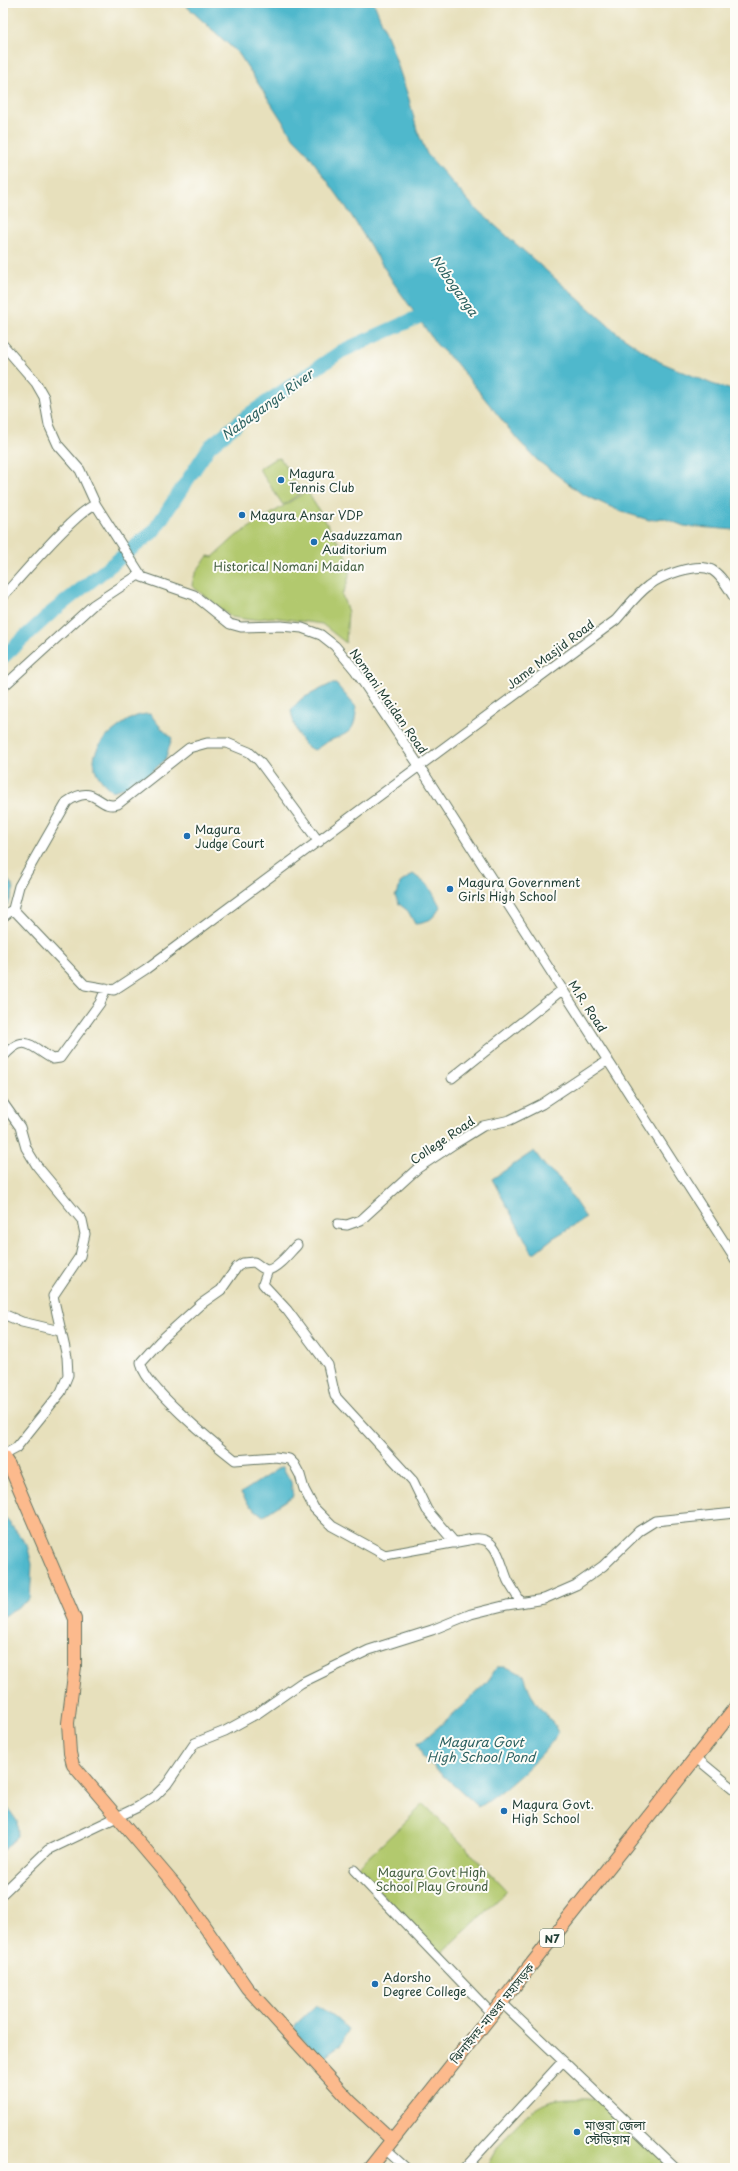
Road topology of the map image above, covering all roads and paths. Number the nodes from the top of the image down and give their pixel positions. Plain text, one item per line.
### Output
1 (3, 344) edge
2 (96, 505) junction
3 (141, 576) junction
4 (3, 596) edge
5 (735, 599) edge
6 (3, 687) edge
7 (420, 767) junction
8 (319, 842) junction
9 (13, 909) junction
10 (3, 917) edge
11 (106, 988) junction
12 (562, 989) junction
13 (3, 1056) edge
14 (608, 1060) junction
15 (452, 1078) dead end
16 (3, 1103) edge
17 (338, 1224) dead end
18 (297, 1244) dead end
19 (735, 1259) edge
20 (268, 1270) junction
21 (3, 1314) edge
22 (60, 1331) junction
23 (3, 1455) edge
24 (735, 1513) edge
25 (455, 1543) junction
26 (521, 1603) junction
27 (735, 1708) edge
28 (696, 1758) junction
29 (735, 1790) edge
30 (116, 1816) junction
31 (354, 1870) dead end
32 (3, 1893) edge
33 (501, 2002) junction
34 (492, 2014) junction
35 (563, 2061) junction
36 (389, 2144) junction
37 (370, 2168) edge
38 (406, 2168) edge
39 (465, 2168) edge
40 (675, 2168) edge

1 - 2 street
2 - 3 street
2 - 4 street
3 - 6 street
3 - 7 street, Nomani Maidan Road
5 - 7 street, Jame Masjid Road
7 - 8 street, Jame Masjid Road
7 - 12 street, M.R. Road
8 - 9 street
8 - 11 street, Jame Masjid Road
9 - 10 street
9 - 11 street
11 - 13 street
12 - 14 street, M.R. Road
12 - 15 street
14 - 17 street, College Road
14 - 19 street, M.R. Road
16 - 22 street
18 - 20 street
20 - 25 street
20 - 25 street
21 - 22 street
22 - 23 street
23 - 30 main road
24 - 26 street
25 - 26 street
26 - 30 street
27 - 28 highway, ঝিনাইদহ-মাগুরা মহাসড়ক / N7
28 - 29 street
28 - 33 highway, ঝিনাইদহ-মাগুরা মহাসড়ক / N7
30 - 32 street
30 - 36 main road
31 - 34 street
33 - 34 highway, ঝিনাইদহ-মাগুরা মহাসড়ক / N7
33 - 35 street
34 - 36 highway, ঝিনাইদহ-মাগুরা মহাসড়ক / N7
35 - 39 street
35 - 40 street
36 - 37 highway, ঝিনাইদহ-মাগুরা মহাসড়ক / N7
36 - 38 street

